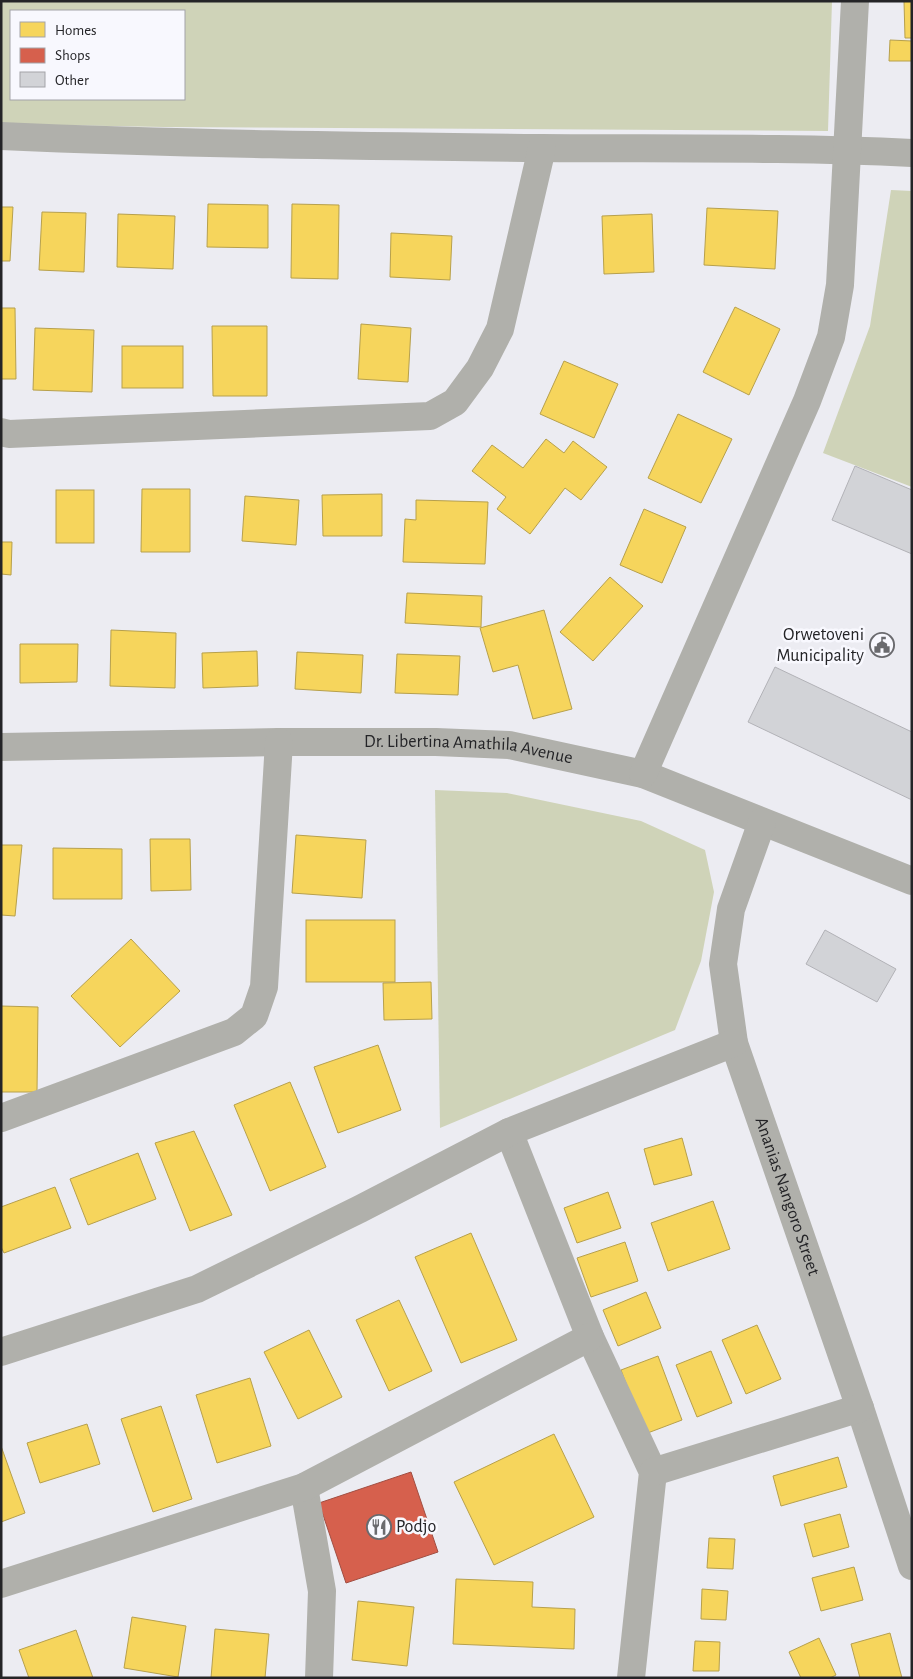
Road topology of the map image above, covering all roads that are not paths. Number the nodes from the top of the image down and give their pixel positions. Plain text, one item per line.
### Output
1 (855, 1) edge
2 (1, 136) edge
3 (542, 148) junction
4 (848, 150) junction
5 (912, 153) edge
6 (1, 432) edge
7 (279, 742) junction
8 (1, 747) edge
9 (643, 774) junction
10 (762, 822) junction
11 (912, 881) edge
12 (734, 1043) junction
13 (1, 1118) edge
14 (509, 1132) junction
15 (590, 1337) junction
16 (1, 1352) edge
17 (860, 1408) junction
18 (653, 1472) junction
19 (304, 1487) junction
20 (912, 1566) edge
21 (1, 1584) edge
22 (319, 1678) edge
23 (631, 1678) edge

1 - 4 street
2 - 3 street
3 - 4 street
3 - 6 street
4 - 5 street
4 - 9 street
7 - 8 street, Dr. Libertina Amathila Avenue
7 - 9 street, Dr. Libertina Amathila Avenue
7 - 13 street
9 - 10 street, Dr. Libertina Amathila Avenue
10 - 11 street, Dr. Libertina Amathila Avenue
10 - 12 street, Ananias Nangoro Street
12 - 14 street
12 - 17 street, Ananias Nangoro Street
14 - 15 street
14 - 16 street
15 - 18 street
15 - 19 street
17 - 18 street
17 - 20 street, Ananias Nangoro Street
18 - 23 street
19 - 21 street
19 - 22 street

